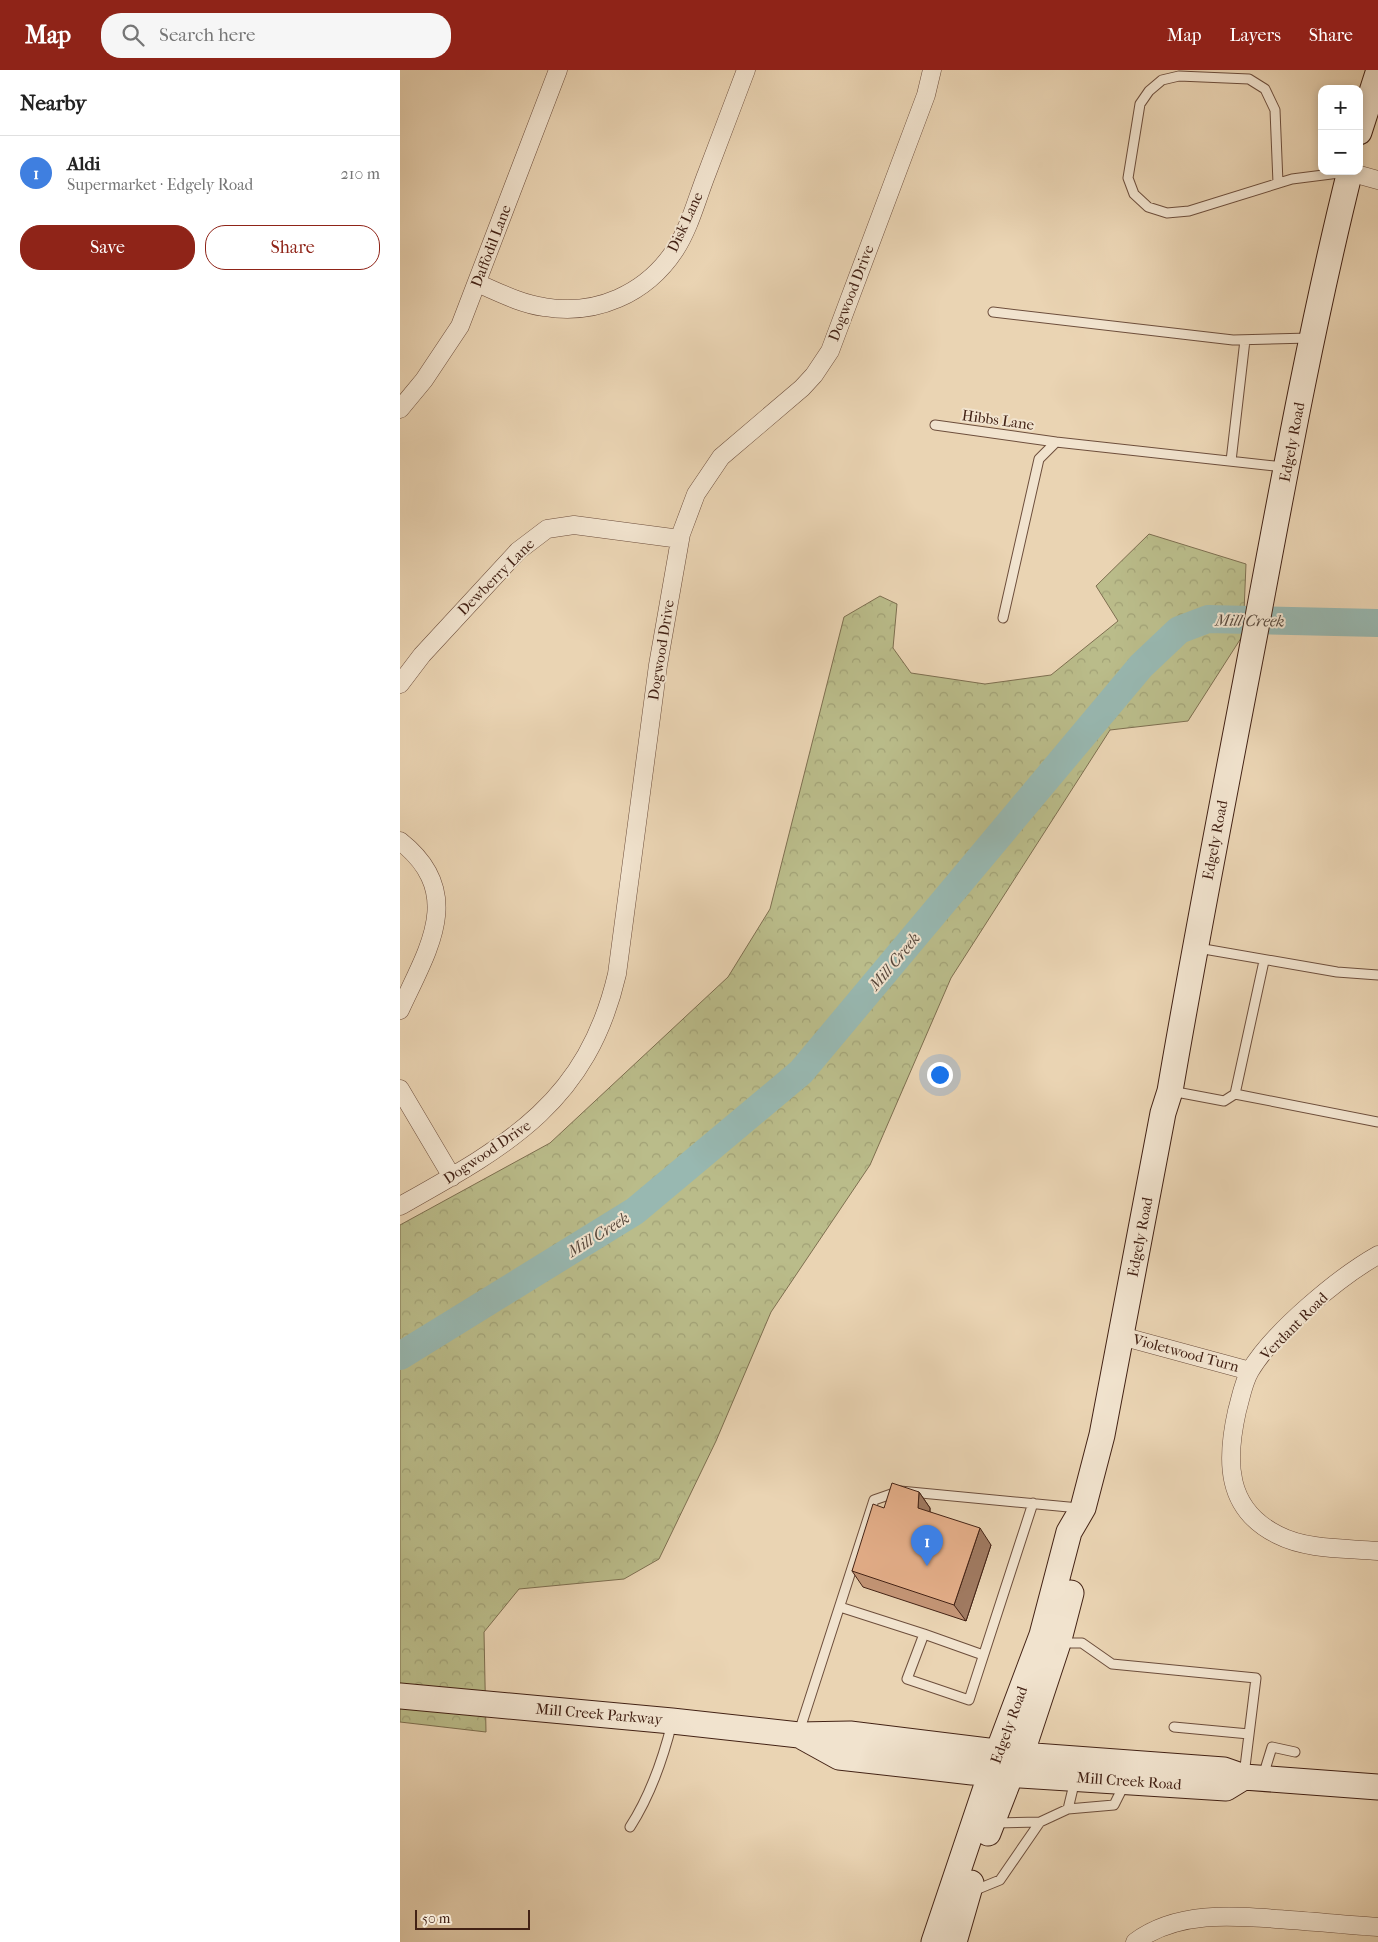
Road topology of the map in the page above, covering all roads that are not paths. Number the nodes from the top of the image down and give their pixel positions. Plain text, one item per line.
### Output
1 (558, 70) edge
2 (746, 70) edge
3 (932, 70) edge
4 (1378, 73) edge
5 (1360, 130) edge
6 (1325, 175) edge
7 (1349, 175) edge
8 (1360, 175) edge
9 (1378, 180) edge
10 (1278, 184) junction
11 (477, 283) junction
12 (993, 312) dead end
13 (1312, 338) junction
14 (1245, 340) junction
15 (400, 408) edge
16 (935, 425) dead end
17 (1056, 442) junction
18 (1231, 461) junction
19 (1287, 467) junction
20 (680, 538) junction
21 (1004, 618) dead end
22 (400, 684) edge
23 (400, 841) edge
24 (1195, 948) junction
25 (1264, 961) junction
26 (1378, 975) edge
27 (400, 1010) edge
28 (400, 1089) edge
29 (1170, 1091) junction
30 (1235, 1094) junction
31 (1378, 1122) edge
32 (452, 1177) junction
33 (400, 1206) edge
34 (1378, 1255) edge
35 (1122, 1336) junction
36 (1250, 1371) junction
37 (1032, 1503) junction
38 (1083, 1508) junction
39 (1378, 1551) edge
40 (840, 1606) junction
41 (924, 1634) junction
42 (1058, 1643) junction
43 (983, 1655) junction
44 (400, 1696) edge
45 (672, 1721) junction
46 (1174, 1727) dead end
47 (1249, 1734) junction
48 (799, 1735) junction
49 (1296, 1752) dead end
50 (1006, 1763) junction
51 (1075, 1777) junction
52 (1253, 1778) junction
53 (1126, 1781) junction
54 (1378, 1787) edge
55 (1068, 1809) junction
56 (1040, 1822) junction
57 (992, 1823) junction
58 (630, 1827) dead end
59 (968, 1893) junction
60 (1378, 1927) edge
61 (934, 1942) edge
62 (954, 1942) edge
63 (1135, 1942) edge

1 - 11 street, Daffodil Lane
2 - 11 street, Disk Lane
3 - 20 street, Dogwood Drive
4 - 5 main road
6 - 10 lane
7 - 13 main road, Edgely Road
8 - 9 street
10 - 10 lane
11 - 15 street, Daffodil Lane
12 - 14 lane
13 - 14 lane
13 - 19 main road, Edgely Road
14 - 18 lane
16 - 17 lane, Hibbs Lane
17 - 18 lane, Hibbs Lane
17 - 21 lane
18 - 19 lane, Hibbs Lane
19 - 24 main road, Edgely Road
20 - 22 street, Dewberry Lane
20 - 32 street, Dogwood Drive
23 - 27 street
24 - 25 lane
24 - 29 main road, Edgely Road
25 - 26 lane
25 - 30 lane
28 - 32 street
29 - 30 lane
29 - 35 main road, Edgely Road
30 - 31 lane
32 - 33 street, Dogwood Drive
34 - 36 street, Verdant Road
35 - 36 street, Violetwood Turn
35 - 38 main road, Edgely Road
36 - 39 street, Verdant Road
37 - 38 lane
37 - 40 lane
37 - 43 lane
38 - 42 main road, Edgely Road
38 - 50 main road, Edgely Road
40 - 41 lane
40 - 48 lane
41 - 43 lane
41 - 43 lane
42 - 47 lane
42 - 50 main road, Edgely Road
44 - 45 main road, Mill Creek Parkway
45 - 48 main road, Mill Creek Parkway
45 - 58 lane
46 - 47 lane
47 - 52 lane
48 - 50 main road, Mill Creek Parkway
49 - 52 lane
50 - 51 main road, Mill Creek Road
50 - 52 main road, Mill Creek Road
50 - 57 main road, Edgely Road
50 - 61 main road, Edgely Road
51 - 53 main road, Mill Creek Road
51 - 55 lane
52 - 53 main road, Mill Creek Road
52 - 54 main road, Mill Creek Road
53 - 55 lane
55 - 56 lane
56 - 57 lane
56 - 59 lane
57 - 59 main road, Edgely Road
59 - 62 main road, Edgely Road
60 - 63 street

